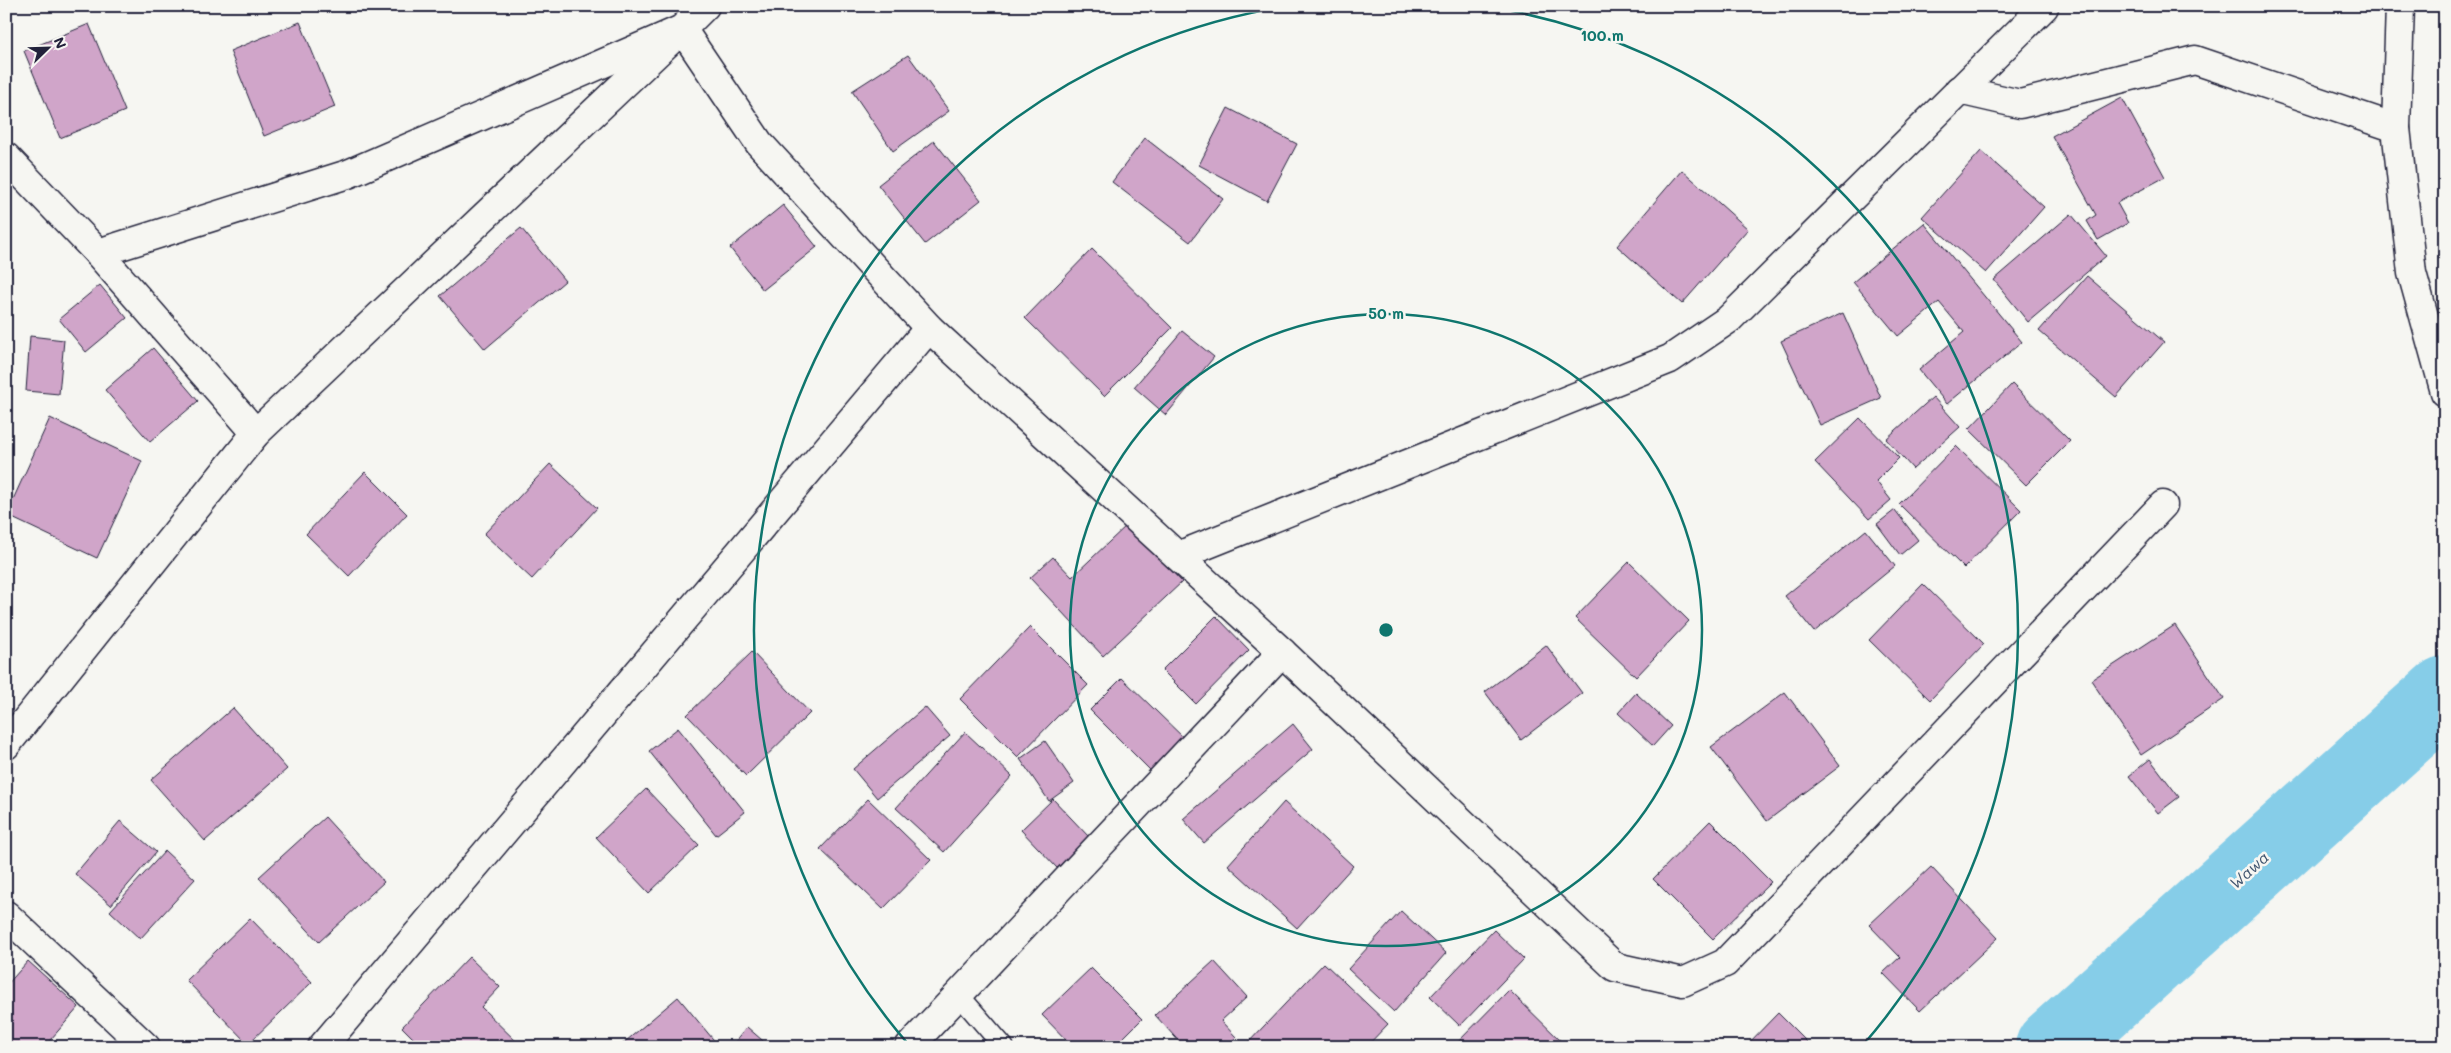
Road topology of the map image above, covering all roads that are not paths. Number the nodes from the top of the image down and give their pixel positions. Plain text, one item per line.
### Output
1 (705, 6) edge
2 (2044, 6) edge
3 (2400, 6) edge
4 (682, 30) junction
5 (1959, 90) junction
6 (2396, 128) junction
7 (6, 157) edge
8 (98, 253) junction
9 (929, 328) junction
10 (2445, 392) edge
11 (256, 433) junction
12 (2163, 505) dead end
13 (1178, 556) junction
14 (1282, 652) junction
15 (6, 745) edge
16 (6, 915) edge
17 (958, 994) junction
18 (146, 1047) edge
19 (322, 1047) edge
20 (909, 1047) edge
21 (1004, 1047) edge

1 - 4 street
2 - 5 street
3 - 6 street
4 - 8 street
4 - 9 street
4 - 11 street
5 - 6 street
5 - 13 street
6 - 10 street
7 - 8 street
8 - 11 street
9 - 13 street
9 - 19 street
11 - 15 street
12 - 14 street
13 - 14 street
14 - 17 street
16 - 18 street
17 - 20 street
17 - 21 lane

